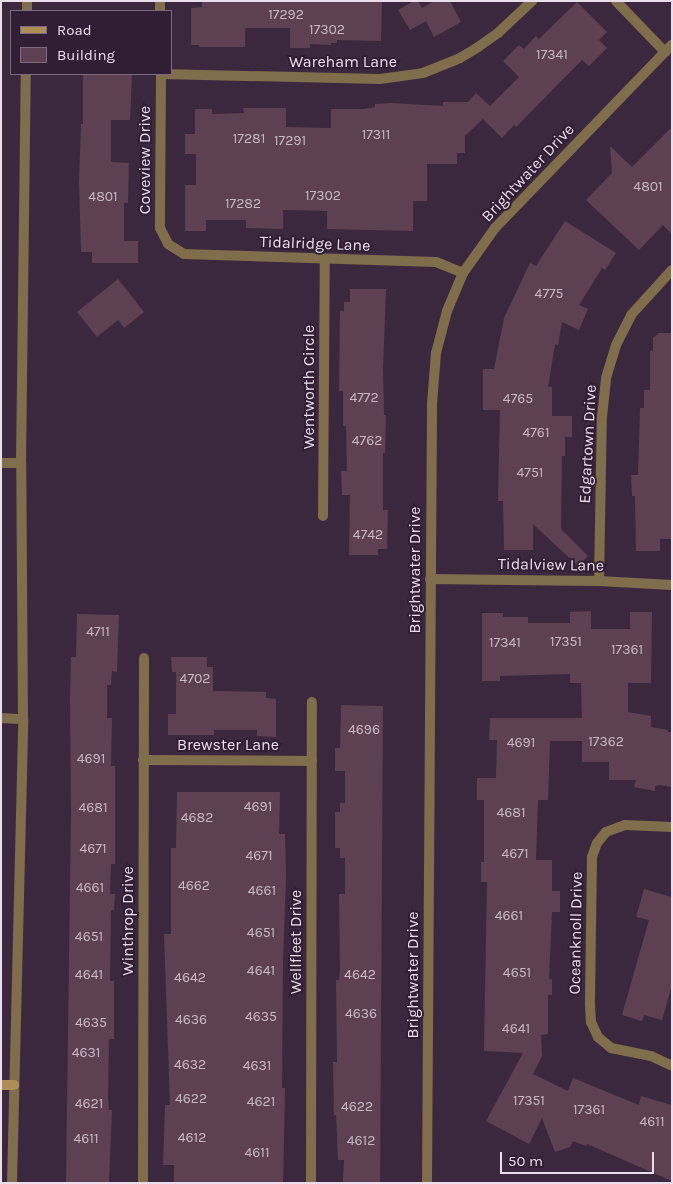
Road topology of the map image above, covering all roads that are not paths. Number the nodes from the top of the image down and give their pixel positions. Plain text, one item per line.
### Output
1 (532, 1) edge
2 (616, 1) edge
3 (668, 48) edge
4 (172, 74) edge
5 (26, 75) edge
6 (161, 75) edge
7 (168, 244) joint
8 (325, 259) junction
9 (672, 270) edge
10 (463, 273) junction
11 (1, 463) edge
12 (21, 463) junction
13 (323, 516) dead end
14 (430, 579) junction
15 (599, 581) junction
16 (672, 585) edge
17 (144, 658) dead end
18 (312, 702) dead end
19 (1, 718) edge
20 (23, 718) junction
21 (144, 760) junction
22 (312, 761) junction
23 (672, 827) edge
24 (672, 1066) edge
25 (1, 1085) edge
26 (14, 1086) junction
27 (12, 1183) edge
28 (143, 1183) edge
29 (311, 1183) edge
30 (427, 1183) edge

1 - 4 street, Wareham Lane
2 - 3 street
3 - 10 street, Brightwater Drive
5 - 12 street
6 - 7 street, Coveview Drive
7 - 8 street, Tidalridge Lane
8 - 10 street, Tidalridge Lane
8 - 13 street, Wentworth Circle
9 - 15 street, Edgartown Drive
10 - 14 street, Brightwater Drive
11 - 12 street
12 - 20 street
14 - 15 street, Tidalview Lane
14 - 30 street, Brightwater Drive
15 - 16 street, Tidalview Lane
17 - 21 street, Winthrop Drive
18 - 22 street, Wellfleet Drive
19 - 20 street
20 - 26 street
21 - 22 street, Brewster Lane
21 - 28 street, Winthrop Drive
22 - 29 street, Wellfleet Drive
23 - 24 street, Oceanknoll Drive
25 - 26 street
26 - 27 street

